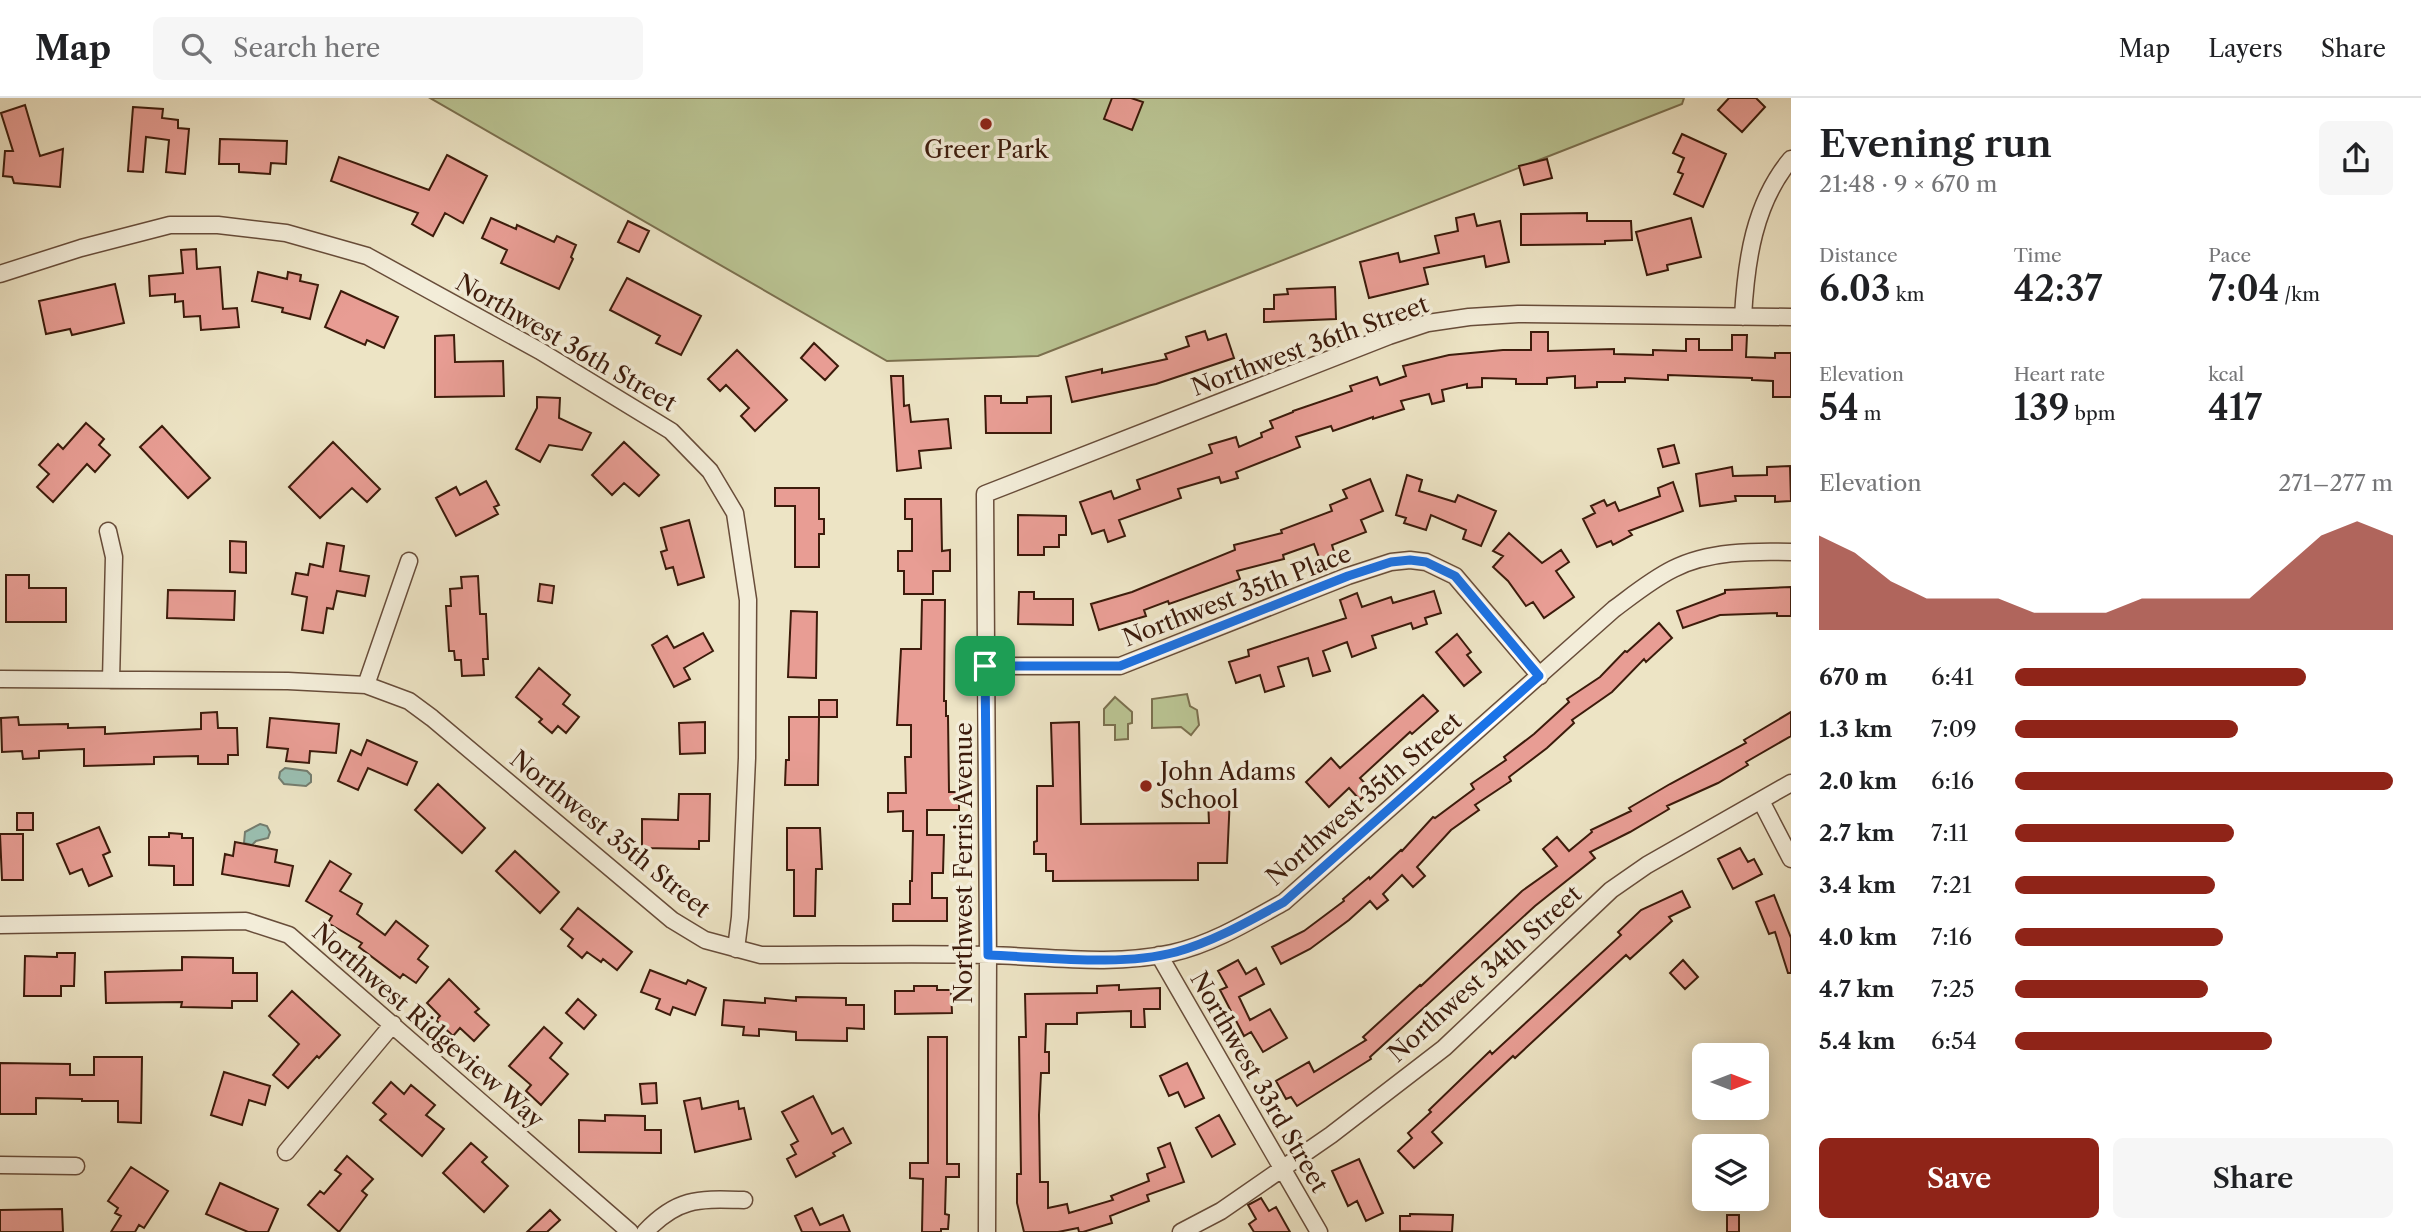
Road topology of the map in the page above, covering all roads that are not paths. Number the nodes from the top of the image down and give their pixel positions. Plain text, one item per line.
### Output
1 (1791, 159) edge
2 (0, 274) edge
3 (1742, 317) junction
4 (1791, 317) edge
5 (985, 494) joint
6 (108, 531) dead end
7 (1791, 552) edge
8 (409, 561) dead end
9 (985, 666) junction
10 (1539, 676) junction
11 (0, 678) edge
12 (111, 680) junction
13 (366, 685) junction
14 (1791, 783) edge
15 (1762, 801) junction
16 (1791, 859) edge
17 (0, 925) edge
18 (736, 949) junction
19 (988, 955) junction
20 (1159, 955) junction
21 (393, 1024) junction
22 (286, 1152) dead end
23 (0, 1165) edge
24 (76, 1166) dead end
25 (1283, 1169) junction
26 (744, 1200) dead end
27 (630, 1232) edge
28 (645, 1232) edge
29 (987, 1232) edge
30 (1181, 1232) edge
31 (1319, 1232) edge

1 - 3 street
2 - 18 street, Northwest 36th Street
3 - 4 street, Northwest 36th Street
3 - 5 street, Northwest 36th Street
5 - 9 street, Northwest Ferris Avenue
6 - 12 street
7 - 10 street, Northwest 35th Street
8 - 13 street
9 - 10 street, Northwest 35th Place
9 - 19 street, Northwest Ferris Avenue
10 - 20 street, Northwest 35th Street
11 - 12 street, Northwest 35th Street
12 - 13 street, Northwest 35th Street
13 - 18 street, Northwest 35th Street
14 - 15 street, Northwest 34th Street
15 - 16 street
15 - 25 street, Northwest 34th Street
17 - 21 street, Northwest Ridgeview Way
18 - 19 street, Northwest 35th Street
19 - 20 street, Northwest 35th Street
19 - 29 street, Northwest Ferris Avenue
20 - 25 street, Northwest 33rd Street
21 - 22 street
21 - 27 street, Northwest Ridgeview Way
23 - 24 street
25 - 30 street, Northwest 34th Street
25 - 31 street, Northwest 33rd Street
26 - 28 street

